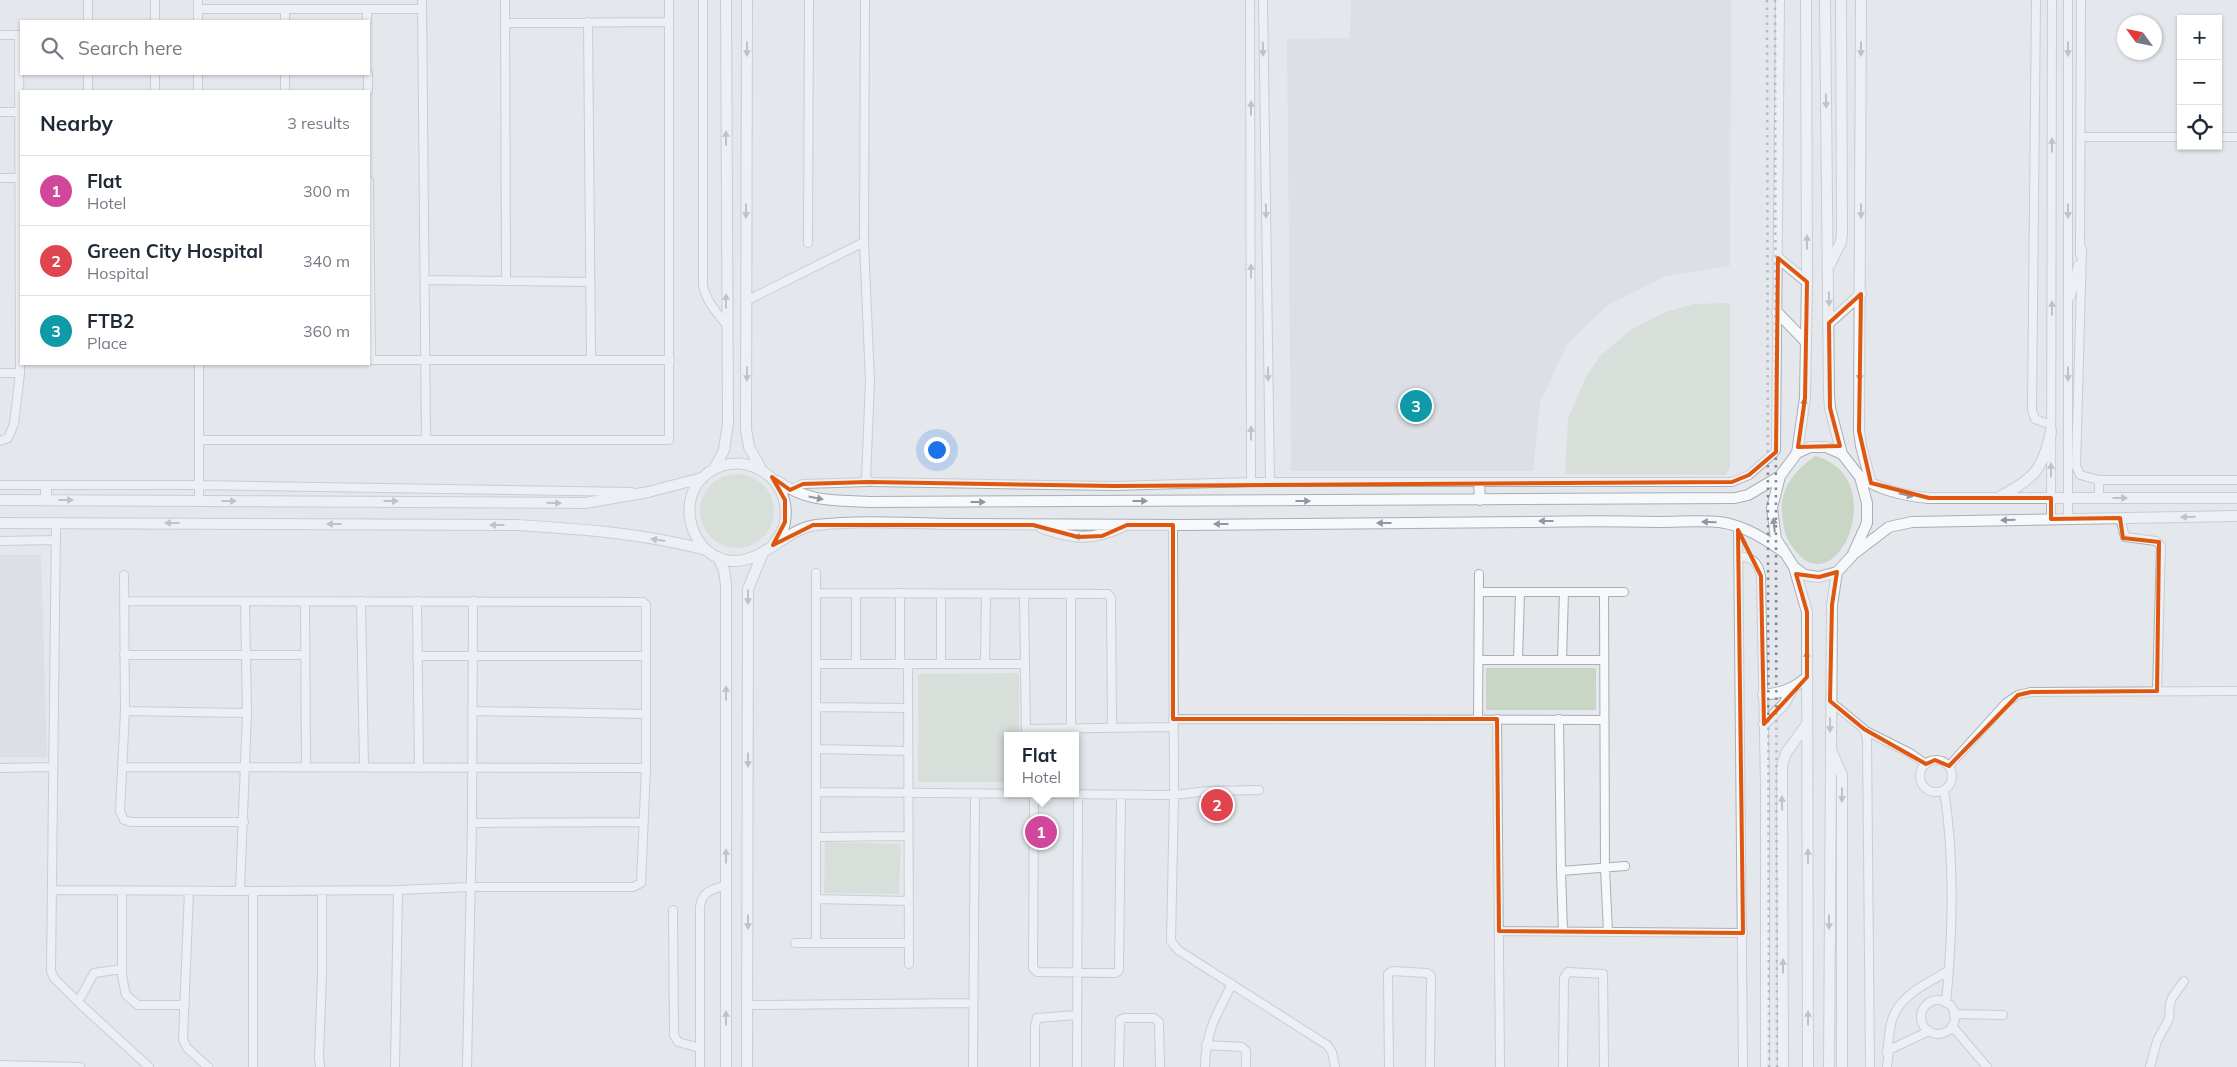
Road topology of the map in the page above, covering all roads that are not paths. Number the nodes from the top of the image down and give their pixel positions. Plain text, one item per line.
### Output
1 (88, 0) edge
2 (155, 0) edge
3 (198, 0) edge
4 (422, 0) edge
5 (505, 0) edge
6 (669, 0) edge
7 (703, 0) edge
8 (726, 0) edge
9 (747, 0) edge
10 (809, 0) edge
11 (865, 0) edge
12 (1250, 0) edge
13 (1263, 0) edge
14 (1780, 0) edge
15 (1806, 0) edge
16 (1825, 0) edge
17 (1841, 0) edge
18 (1861, 0) edge
19 (2036, 0) edge
20 (2052, 0) edge
21 (2068, 0) edge
22 (2081, 0) edge
23 (285, 9) junction
24 (367, 9) junction
25 (422, 9) junction
26 (198, 10) junction
27 (88, 20) edge
28 (155, 20) edge
29 (198, 20) edge
30 (285, 20) edge
31 (367, 20) edge
32 (588, 22) junction
33 (669, 22) junction
34 (505, 23) junction
35 (0, 35) edge
36 (20, 35) edge
37 (88, 75) edge
38 (155, 75) edge
39 (198, 75) edge
40 (285, 75) edge
41 (368, 75) edge
42 (88, 90) edge
43 (155, 90) edge
44 (198, 90) edge
45 (285, 90) edge
46 (368, 90) edge
47 (0, 112) edge
48 (20, 112) junction
49 (2081, 137) junction
50 (2177, 137) edge
51 (2222, 137) edge
52 (2237, 137) edge
53 (0, 178) edge
54 (20, 178) junction
55 (864, 242) junction
56 (808, 243) dead end
57 (2082, 249) junction
58 (1778, 258) junction
59 (1828, 267) junction
60 (425, 280) junction
61 (506, 281) junction
62 (590, 282) junction
63 (1807, 282) junction
64 (1861, 294) junction
65 (746, 301) junction
66 (2068, 310) junction
67 (1777, 312) junction
68 (1829, 322) junction
69 (726, 324) junction
70 (1805, 341) junction
71 (370, 360) edge
72 (425, 360) junction
73 (590, 360) junction
74 (670, 360) junction
75 (199, 365) edge
76 (0, 373) edge
77 (20, 373) junction
78 (2051, 428) junction
79 (199, 440) junction
80 (426, 440) junction
81 (0, 441) edge
82 (1797, 453) junction
83 (1842, 454) junction
84 (714, 469) junction
85 (761, 469) junction
86 (1780, 476) junction
87 (772, 477) junction
88 (702, 478) junction
89 (1860, 478) junction
90 (2098, 480) junction
91 (2237, 480) edge
92 (868, 482) junction
93 (1251, 482) junction
94 (1270, 482) junction
95 (1479, 483) junction
96 (1870, 483) junction
97 (0, 485) edge
98 (199, 485) junction
99 (46, 486) junction
100 (791, 489) junction
101 (648, 492) junction
102 (1998, 498) junction
103 (2051, 498) junction
104 (2068, 498) junction
105 (2099, 498) junction
106 (2237, 498) edge
107 (0, 500) edge
108 (46, 500) junction
109 (199, 500) junction
110 (1480, 500) junction
111 (2237, 516) edge
112 (2068, 518) junction
113 (2120, 518) junction
114 (2051, 519) junction
115 (0, 522) edge
116 (56, 523) junction
117 (1172, 525) junction
118 (1738, 527) junction
119 (56, 540) junction
120 (0, 541) edge
121 (773, 545) junction
122 (706, 550) junction
123 (764, 552) junction
124 (1785, 553) junction
125 (1739, 556) junction
126 (1852, 556) junction
127 (718, 557) junction
128 (1794, 567) junction
129 (1837, 572) junction
130 (816, 573) dead end
131 (1479, 574) dead end
132 (124, 575) dead end
133 (1479, 592) junction
134 (1520, 592) junction
135 (1564, 592) junction
136 (1604, 592) junction
137 (1624, 592) dead end
138 (816, 593) junction
139 (856, 593) junction
140 (900, 593) junction
141 (941, 594) junction
142 (986, 594) junction
143 (1024, 594) junction
144 (1071, 594) junction
145 (124, 601) junction
146 (305, 601) junction
147 (361, 601) junction
148 (417, 601) junction
149 (473, 601) junction
150 (245, 602) junction
151 (246, 654) junction
152 (305, 654) junction
153 (124, 655) junction
154 (473, 655) junction
155 (417, 656) junction
156 (646, 656) junction
157 (1478, 660) junction
158 (1518, 660) junction
159 (1562, 660) junction
160 (1604, 660) junction
161 (816, 664) junction
162 (856, 664) junction
163 (904, 664) junction
164 (941, 664) junction
165 (985, 664) junction
166 (1025, 664) junction
167 (1807, 677) junction
168 (1793, 688) junction
169 (2157, 691) junction
170 (2237, 691) edge
171 (1763, 695) junction
172 (1830, 702) junction
173 (816, 707) junction
174 (908, 708) junction
175 (125, 711) junction
176 (472, 711) junction
177 (246, 713) junction
178 (646, 714) junction
179 (1478, 719) junction
180 (1497, 719) junction
181 (1559, 719) junction
182 (1604, 720) junction
183 (1173, 723) junction
184 (1764, 724) junction
185 (1807, 724) junction
186 (1071, 728) junction
187 (1112, 728) junction
188 (1864, 729) junction
189 (1026, 732) edge
190 (816, 749) junction
191 (1830, 750) junction
192 (908, 751) junction
193 (1926, 764) junction
194 (245, 766) junction
195 (1949, 766) junction
196 (52, 767) junction
197 (122, 767) junction
198 (306, 767) junction
199 (0, 768) edge
200 (364, 768) junction
201 (419, 768) junction
202 (646, 768) junction
203 (472, 769) junction
204 (1259, 790) dead end
205 (1944, 790) junction
206 (816, 792) junction
207 (908, 794) junction
208 (1004, 794) edge
209 (975, 795) junction
210 (1079, 795) edge
211 (1121, 795) junction
212 (1174, 795) junction
213 (1029, 797) edge
214 (1078, 797) edge
215 (244, 822) junction
216 (643, 822) junction
217 (472, 823) junction
218 (908, 836) junction
219 (816, 837) junction
220 (1625, 866) dead end
221 (1605, 868) junction
222 (1561, 871) junction
223 (726, 885) junction
224 (470, 887) junction
225 (53, 890) junction
226 (240, 890) junction
227 (398, 890) junction
228 (122, 891) junction
229 (189, 891) junction
230 (253, 891) junction
231 (322, 891) junction
232 (816, 899) junction
233 (908, 901) junction
234 (673, 910) dead end
235 (1499, 931) junction
236 (1563, 932) junction
237 (1608, 932) junction
238 (1743, 933) junction
239 (908, 942) junction
240 (795, 943) dead end
241 (816, 943) junction
242 (909, 964) dead end
243 (122, 969) junction
244 (1948, 971) junction
245 (1077, 972) junction
246 (2184, 982) dead end
247 (1232, 984) junction
248 (78, 1002) junction
249 (974, 1002) junction
250 (1946, 1003) junction
251 (185, 1005) junction
252 (748, 1005) junction
253 (1954, 1014) junction
254 (1077, 1015) junction
255 (2003, 1015) dead end
256 (1952, 1026) junction
257 (1928, 1031) junction
258 (1206, 1045) junction
259 (700, 1048) junction
260 (1888, 1052) junction
261 (0, 1065) edge
262 (80, 1067) edge
263 (149, 1067) edge
264 (208, 1067) edge
265 (253, 1067) edge
266 (320, 1067) edge
267 (395, 1067) edge
268 (467, 1067) edge
269 (700, 1067) edge
270 (726, 1067) edge
271 (747, 1067) edge
272 (973, 1067) edge
273 (1035, 1067) edge
274 (1078, 1067) edge
275 (1120, 1067) edge
276 (1160, 1067) edge
277 (1205, 1067) edge
278 (1246, 1067) edge
279 (1335, 1067) edge
280 (1389, 1067) edge
281 (1430, 1067) edge
282 (1500, 1067) edge
283 (1563, 1067) edge
284 (1604, 1067) edge
285 (1743, 1067) edge
286 (1765, 1067) edge
287 (1783, 1067) edge
288 (1808, 1067) edge
289 (1830, 1067) edge
290 (1842, 1067) edge
291 (1870, 1067) edge
292 (1888, 1067) edge
293 (1987, 1067) edge
294 (2150, 1067) edge

1 - 27 street
2 - 28 street
3 - 26 street
4 - 25 street
5 - 34 street
6 - 33 street
7 - 69 street
69 -> 8 street
9 -> 65 street
10 - 56 street
11 - 55 street
93 -> 12 street
13 -> 94 street
14 - 58 street
63 -> 15 street
16 -> 59 street
17 - 59 street
18 -> 64 street
19 - 78 street
78 -> 20 street
21 -> 66 street
22 - 49 street
23 - 24 street
23 - 26 street
23 - 30 street
24 - 25 street
24 - 31 street
25 - 60 street
26 - 29 street
32 - 33 street
32 - 34 street
32 - 62 street
33 - 74 street
34 - 61 street
35 - 36 street
36 - 48 street
37 - 42 street
38 - 43 street
39 - 44 street
40 - 45 street
41 - 46 street
47 - 48 street
48 - 54 street
49 - 50 street
49 - 57 street
51 - 52 street
53 - 54 street
54 - 77 street
55 - 65 street
55 - 92 street
57 - 66 street
57 - 90 street
58 - 63 street
58 - 67 street
59 -> 68 street
60 - 61 street
60 - 72 street
61 - 62 street
62 - 73 street
63 - 70 street
64 - 68 street
64 -> 96 street
65 -> 85 street
66 -> 104 street
67 - 70 street
67 - 95 street
68 - 83 street
69 - 84 street
82 -> 70 street
71 - 72 street
72 - 73 street
72 - 80 street
73 - 74 street
74 - 80 street
75 - 79 street
76 - 77 street
77 - 81 street
78 - 102 street
103 -> 78 street
79 - 80 street
79 - 98 street
82 - 83 street
82 - 86 street
83 - 89 street
84 - 85 street
84 - 88 street
85 - 87 street
86 - 110 street
124 -> 86 street
87 - 100 street
87 - 121 street
88 - 101 street
88 - 122 street
89 - 96 street
89 - 126 street
90 - 91 street
90 - 105 street
92 - 93 street
92 - 100 street
93 - 94 street
94 - 95 street
95 - 110 street
96 -> 102 street
97 - 99 street
98 - 99 street
98 - 101 street
98 - 109 street
99 - 108 street
100 -> 110 street
109 -> 101 street
102 - 103 street
103 - 104 street
103 - 114 street
104 - 105 street
104 - 112 street
105 -> 106 street
107 - 108 street
108 -> 109 street
111 -> 113 street
112 - 113 street
112 - 114 street
113 - 169 street
114 -> 126 street
115 - 116 street
116 - 119 street
122 -> 116 street
118 -> 117 street
117 -> 121 street
117 - 183 street
118 - 124 street
118 - 125 street
119 - 120 street
119 - 196 street
121 - 123 street
122 - 127 street
123 - 127 street
123 -> 252 street
124 - 128 street
125 - 171 street
125 - 238 street
126 - 129 street
223 -> 127 street
128 - 129 street
167 -> 128 street
129 - 172 street
130 - 138 street
131 - 133 street
132 - 145 street
133 - 134 street
133 - 157 street
134 - 135 street
134 - 158 street
135 - 136 street
135 - 159 street
136 - 137 street
136 - 160 street
138 - 139 street
138 - 161 street
139 - 140 street
139 - 162 street
140 - 141 street
140 - 163 street
141 - 142 street
141 - 164 street
142 - 143 street
142 - 165 street
143 - 144 street
143 - 166 street
144 - 186 street
144 - 187 street
145 - 150 street
145 - 153 street
146 - 147 street
146 - 150 street
146 - 152 street
147 - 148 street
147 - 200 street
148 - 149 street
148 - 155 street
149 - 154 street
149 - 156 street
150 - 151 street
151 - 152 street
151 - 153 street
151 - 177 street
152 - 198 street
153 - 175 street
154 - 155 street
154 - 156 street
154 - 176 street
155 - 201 street
156 - 178 street
157 - 158 street
157 - 179 street
158 - 159 street
159 - 160 street
160 - 182 street
161 - 162 street
161 - 173 street
162 - 163 street
163 - 164 street
163 - 174 street
164 - 165 street
165 - 166 street
166 - 189 street
167 - 168 street
167 - 185 street
168 - 171 street
168 - 184 street
169 - 170 street
169 - 195 street
171 - 184 street
172 - 188 street
172 -> 191 street
173 - 174 street
173 - 190 street
174 - 192 street
175 - 177 street
175 - 197 street
176 - 178 street
176 - 203 street
177 - 194 street
178 - 202 street
179 - 180 street
179 - 183 street
180 - 181 street
180 - 235 street
181 - 182 street
181 - 222 street
182 - 221 street
183 - 187 street
183 - 212 street
184 - 286 street
287 -> 185 street
288 -> 185 street
186 - 187 street
186 - 189 street
188 - 193 street
188 - 291 street
190 - 192 street
190 - 206 street
191 -> 289 street
191 -> 290 street
192 - 207 street
193 - 195 street
193 - 205 street
194 - 197 street
194 - 198 street
194 - 215 street
195 - 205 street
196 - 199 street
196 - 225 street
197 - 215 street
198 - 200 street
200 - 201 street
201 - 203 street
202 - 203 street
202 - 216 street
203 - 217 street
204 - 212 street
205 - 244 street
206 - 207 street
206 - 219 street
207 - 209 street
207 - 218 street
208 - 209 street
209 - 249 street
210 - 211 street
211 - 212 street
211 - 245 street
212 - 247 street
213 - 245 street
214 - 245 street
215 - 226 street
216 - 217 street
216 - 224 street
217 - 224 street
218 - 219 street
218 - 233 street
219 - 232 street
220 - 221 street
221 - 222 street
221 - 237 street
222 - 236 street
223 - 259 street
270 -> 223 street
224 - 227 street
224 - 268 street
225 - 228 street
225 - 248 street
226 - 229 street
226 - 230 street
227 - 231 street
227 - 267 street
228 - 229 street
228 - 243 street
229 - 251 street
230 - 231 street
230 - 265 street
231 - 266 street
232 - 233 street
232 - 241 street
233 - 239 street
234 - 259 street
235 - 236 street
235 - 282 street
236 - 237 street
237 - 238 street
238 - 285 street
239 - 241 street
239 - 242 street
240 - 241 street
243 - 248 street
243 - 251 street
244 - 250 street
244 - 260 street
245 - 254 street
246 - 294 street
247 - 258 street
247 - 279 street
248 - 263 street
249 - 252 street
249 - 272 street
250 - 253 street
250 - 257 street
251 - 264 street
252 - 271 street
253 - 255 street
253 - 256 street
254 - 273 street
254 - 274 street
256 - 257 street
256 - 293 street
257 - 260 street
258 - 277 street
258 - 278 street
259 - 269 street
260 - 292 street
261 - 262 street
275 - 276 street
280 - 281 street
283 - 284 street

